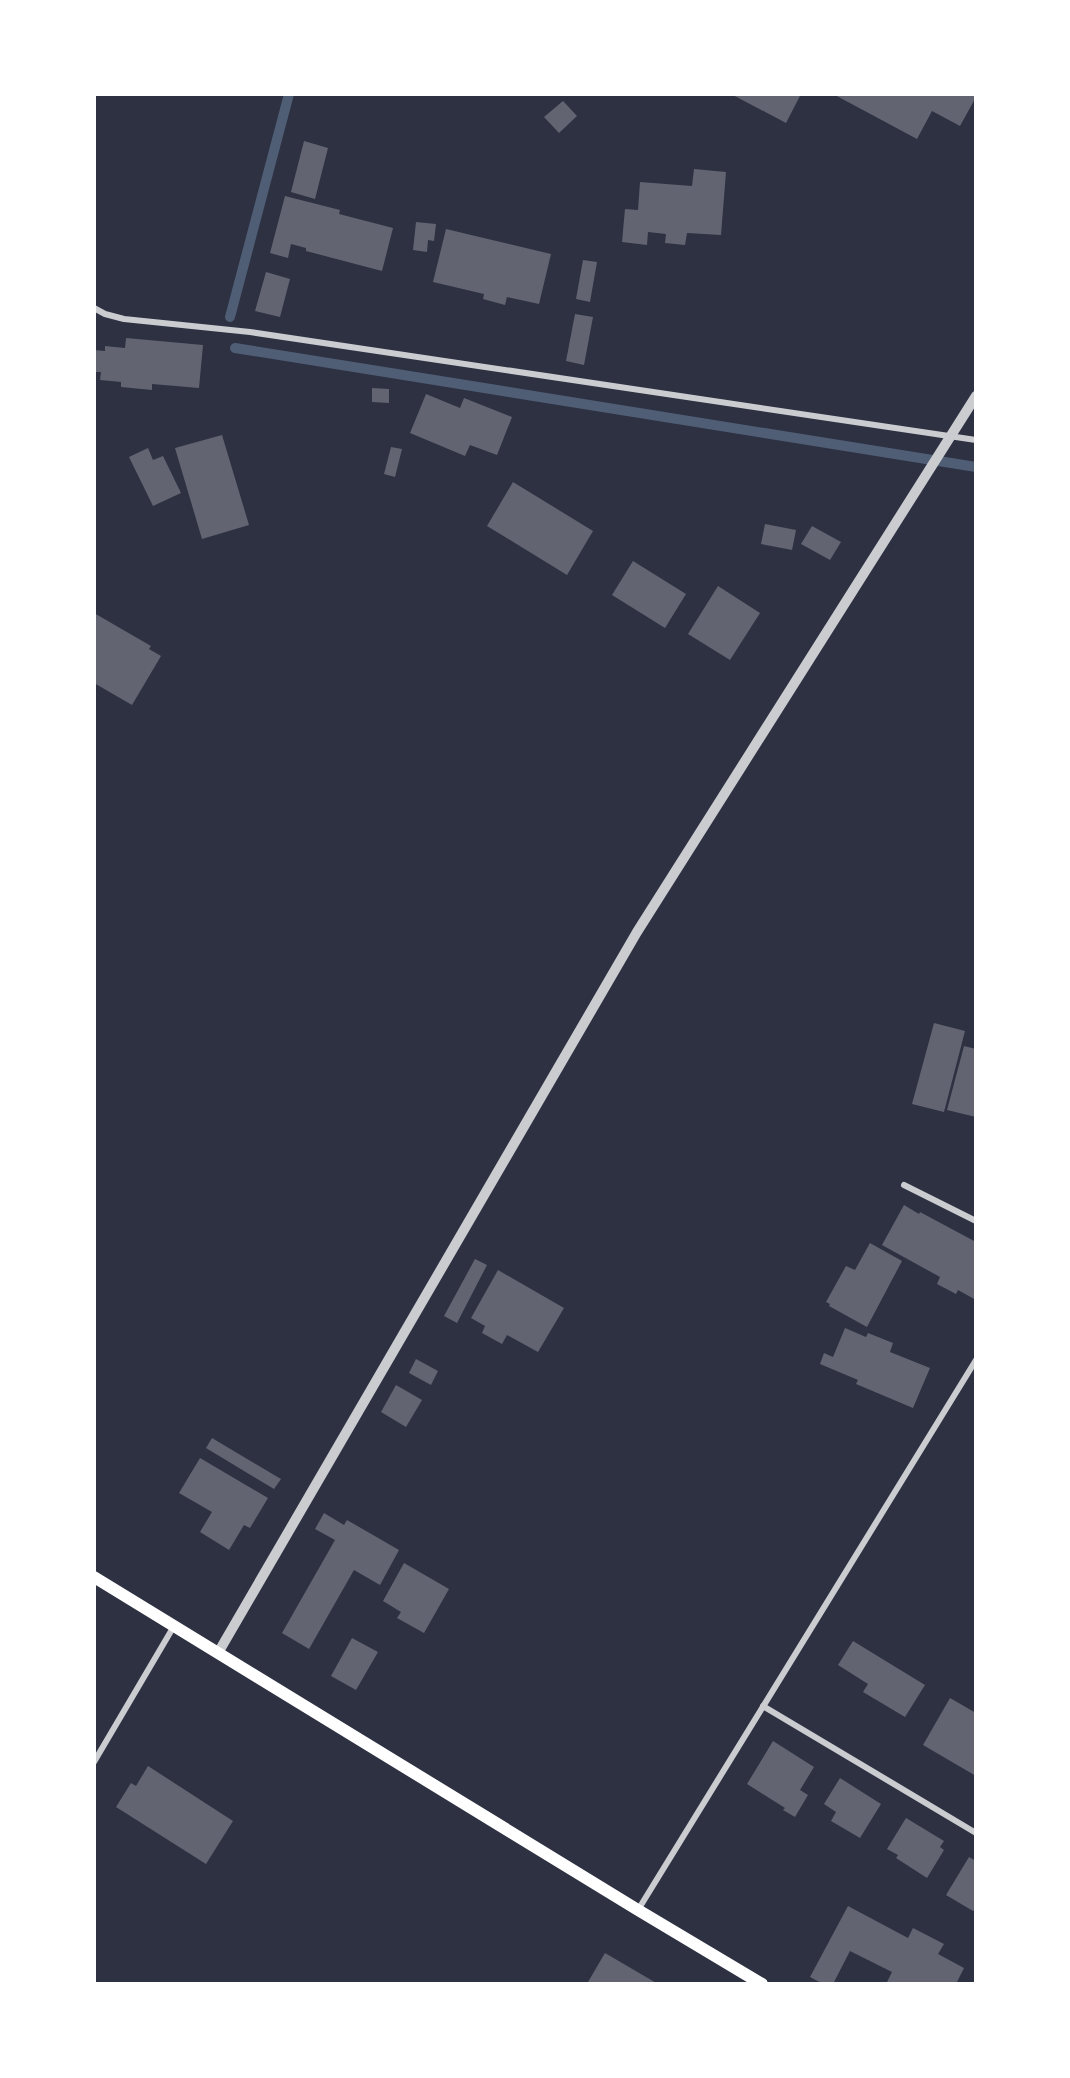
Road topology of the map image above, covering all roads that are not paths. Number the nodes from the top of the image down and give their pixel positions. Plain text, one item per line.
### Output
1 (94, 308) edge
2 (975, 396) edge
3 (950, 436) junction
4 (975, 440) edge
5 (904, 1185) dead end
6 (975, 1221) edge
7 (975, 1360) edge
8 (94, 1577) edge
9 (174, 1626) junction
10 (218, 1653) junction
11 (763, 1706) junction
12 (94, 1762) edge
13 (975, 1833) edge
14 (638, 1910) junction
15 (762, 1983) edge

1 - 3 street
2 - 3 street
3 - 4 street
3 - 10 street
5 - 6 street
7 - 11 street
8 - 9 main road
9 - 10 main road
9 - 12 street
10 - 14 main road
11 - 13 street
11 - 14 street
14 - 15 main road

